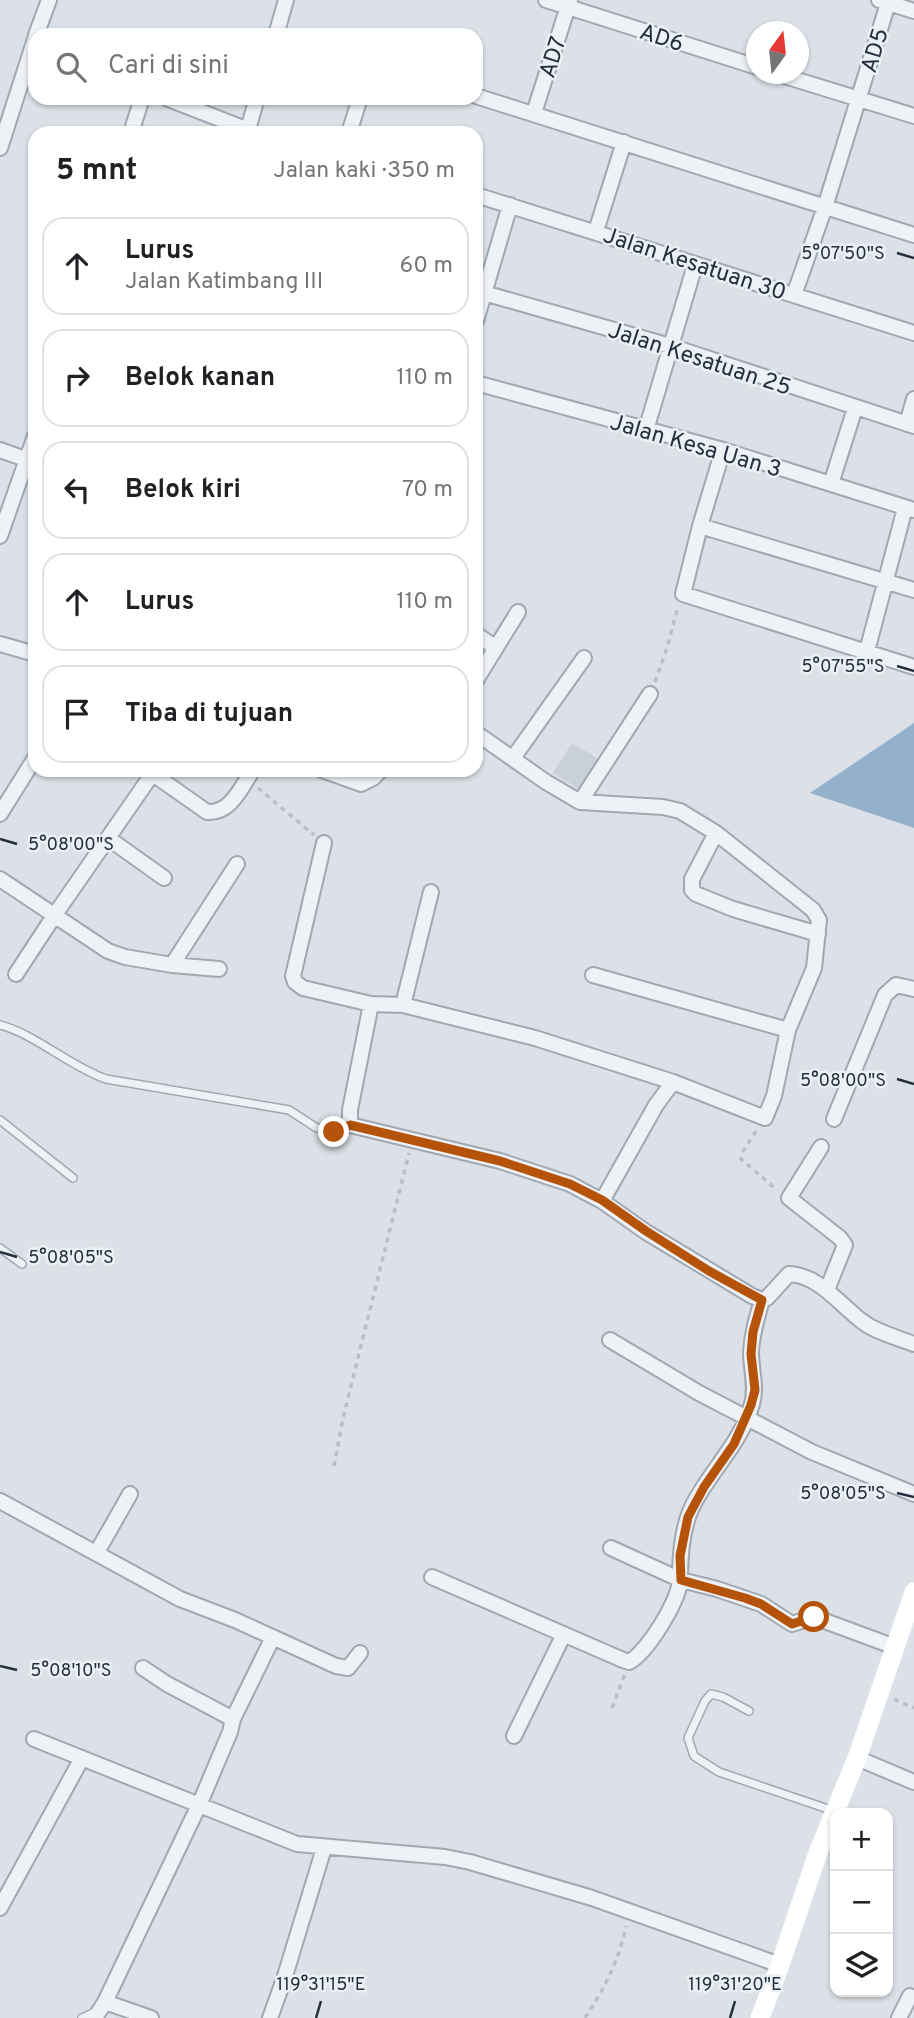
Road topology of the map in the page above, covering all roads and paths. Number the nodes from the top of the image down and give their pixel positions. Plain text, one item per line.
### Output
1 (49, 0) edge
2 (286, 0) edge
3 (546, 0) edge
4 (885, 1) edge
5 (569, 3) edge
6 (914, 10) edge
7 (40, 28) edge
8 (278, 28) edge
9 (28, 63) edge
10 (746, 63) edge
11 (809, 84) edge
12 (483, 98) edge
13 (859, 99) junction
14 (140, 105) edge
15 (183, 105) edge
16 (255, 105) edge
17 (358, 105) edge
18 (534, 113) junction
19 (914, 116) edge
20 (133, 126) edge
21 (235, 126) edge
22 (249, 126) edge
23 (351, 126) edge
24 (624, 142) junction
25 (0, 148) edge
26 (483, 197) edge
27 (510, 205) junction
28 (825, 207) junction
29 (596, 232) junction
30 (914, 235) edge
31 (695, 265) junction
32 (484, 293) junction
33 (794, 295) junction
34 (483, 296) edge
35 (914, 333) edge
36 (670, 346) junction
37 (483, 385) edge
38 (914, 398) edge
39 (855, 408) junction
40 (910, 425) edge
41 (646, 430) junction
42 (0, 450) edge
43 (723, 450) junction
44 (28, 460) edge
45 (28, 468) edge
46 (831, 484) junction
47 (909, 509) edge
48 (700, 526) junction
49 (0, 536) edge
50 (886, 581) junction
51 (914, 590) edge
52 (682, 593) junction
53 (518, 612) dead end
54 (483, 639) edge
55 (0, 644) edge
56 (496, 648) junction
57 (28, 652) edge
58 (867, 652) junction
59 (583, 658) dead end
60 (914, 667) edge
61 (483, 669) edge
62 (650, 694) joint
63 (483, 738) edge
64 (513, 758) junction
65 (28, 769) edge
66 (151, 777) edge
67 (161, 777) edge
68 (248, 777) edge
69 (253, 777) edge
70 (342, 777) edge
71 (373, 777) edge
72 (580, 802) junction
73 (0, 814) edge
74 (716, 834) junction
75 (108, 838) junction
76 (324, 843) joint
77 (237, 864) dead end
78 (164, 878) dead end
79 (0, 879) edge
80 (430, 892) dead end
81 (54, 916) junction
82 (818, 934) junction
83 (172, 965) junction
84 (219, 969) dead end
85 (16, 975) dead end
86 (593, 975) dead end
87 (914, 989) edge
88 (371, 1004) junction
89 (402, 1005) junction
90 (0, 1025) edge
91 (788, 1030) junction
92 (673, 1082) junction
93 (764, 1119) junction
94 (834, 1119) dead end
95 (0, 1120) edge
96 (350, 1125) junction
97 (412, 1141) junction
98 (821, 1147) dead end
99 (73, 1178) dead end
100 (789, 1199) junction
101 (602, 1200) junction
102 (0, 1248) edge
103 (22, 1264) dead end
104 (827, 1290) junction
105 (762, 1300) junction
106 (610, 1340) dead end
107 (914, 1344) edge
108 (747, 1419) junction
109 (334, 1466) dead end
110 (130, 1494) dead end
111 (914, 1494) edge
112 (0, 1501) edge
113 (611, 1548) dead end
114 (97, 1552) junction
115 (432, 1577) dead end
116 (681, 1580) junction
117 (912, 1603) edge
118 (564, 1634) junction
119 (274, 1637) junction
120 (895, 1647) junction
121 (360, 1653) dead end
122 (629, 1662) junction
123 (143, 1668) dead end
124 (612, 1708) dead end
125 (749, 1710) dead end
126 (233, 1719) junction
127 (514, 1736) dead end
128 (34, 1739) dead end
129 (82, 1758) junction
130 (857, 1758) junction
131 (914, 1782) edge
132 (200, 1804) junction
133 (836, 1808) edge
134 (830, 1809) edge
135 (830, 1823) edge
136 (324, 1848) junction
137 (0, 1908) edge
138 (629, 1911) junction
139 (780, 1965) junction
140 (910, 1996) dead end
141 (100, 2010) edge
142 (82, 2018) edge
143 (151, 2018) edge
144 (270, 2018) edge
145 (585, 2018) edge
146 (760, 2018) edge
147 (899, 2018) edge

1 - 7 street
2 - 8 street
3 - 5 street, AD6
4 - 6 street
4 - 13 street, AD5
5 - 10 street, AD6
5 - 18 street, AD7
9 - 25 street
11 - 13 street
12 - 18 street
13 - 19 street
13 - 28 street, AD5
14 - 20 street
15 - 21 street
16 - 22 street
17 - 23 street
18 - 24 street
24 - 28 street
24 - 29 street
26 - 27 street, Jalan Kesatuan 30
27 - 29 street, Jalan Kesatuan 30
27 - 32 street
28 - 30 street
28 - 33 street, AD5
29 - 31 street, Jalan Kesatuan 30
31 - 33 street, Jalan Kesatuan 30
31 - 36 street
32 - 34 street
32 - 36 street, Jalan Kesatuan 25
33 - 35 street, Jalan Kesatuan 30
36 - 39 street, Jalan Kesatuan 25
36 - 41 street
37 - 41 street, Jalan Kesa Uan 3
38 - 40 street
39 - 40 street, Jalan Kesatuan 25
39 - 46 street
41 - 43 street, Jalan Kesa Uan 3
42 - 44 street
43 - 46 street, Jalan Kesa Uan 3
43 - 48 street
45 - 49 street
46 - 47 street, Jalan Kesa Uan 3
47 - 50 street
48 - 50 street
48 - 52 street
50 - 51 street
50 - 58 street
52 - 58 street
52 - 62 path
53 - 56 street
54 - 56 street
55 - 57 street
56 - 61 street
58 - 60 street
59 - 64 street
62 - 72 street
63 - 64 street
64 - 72 street
65 - 73 street
66 - 75 street
67 - 68 street
69 - 76 path
70 - 71 street
72 - 74 street
74 - 82 street
74 - 82 street
75 - 78 street
75 - 81 street
76 - 88 street
77 - 83 street
79 - 81 street
80 - 89 street
81 - 83 street
81 - 85 street
82 - 91 street
83 - 84 street
86 - 91 street
87 - 94 street
88 - 89 street
88 - 96 street
89 - 92 street
90 - 96 lane
91 - 93 street
92 - 93 street
92 - 101 street
93 - 100 path
95 - 99 lane
96 - 97 street
97 - 101 street
97 - 109 path
98 - 100 street
100 - 104 street
101 - 105 street
102 - 103 lane
104 - 105 street
104 - 107 street
105 - 108 street
106 - 108 street
108 - 111 street
108 - 116 street
110 - 114 street
112 - 114 street
113 - 116 street
114 - 119 street
115 - 118 street
116 - 120 street
116 - 122 street
117 - 120 main road
118 - 122 street
118 - 127 street
119 - 121 street
119 - 126 street
120 - 130 main road
122 - 124 path
123 - 126 street
125 - 134 lane
126 - 132 street
128 - 129 street
129 - 132 street
129 - 137 street
130 - 131 street
130 - 133 main road
132 - 136 street
132 - 141 street
135 - 139 main road
136 - 138 street
136 - 144 street
138 - 139 street
138 - 145 path
139 - 146 main road
140 - 147 street
141 - 142 lane
141 - 143 street

